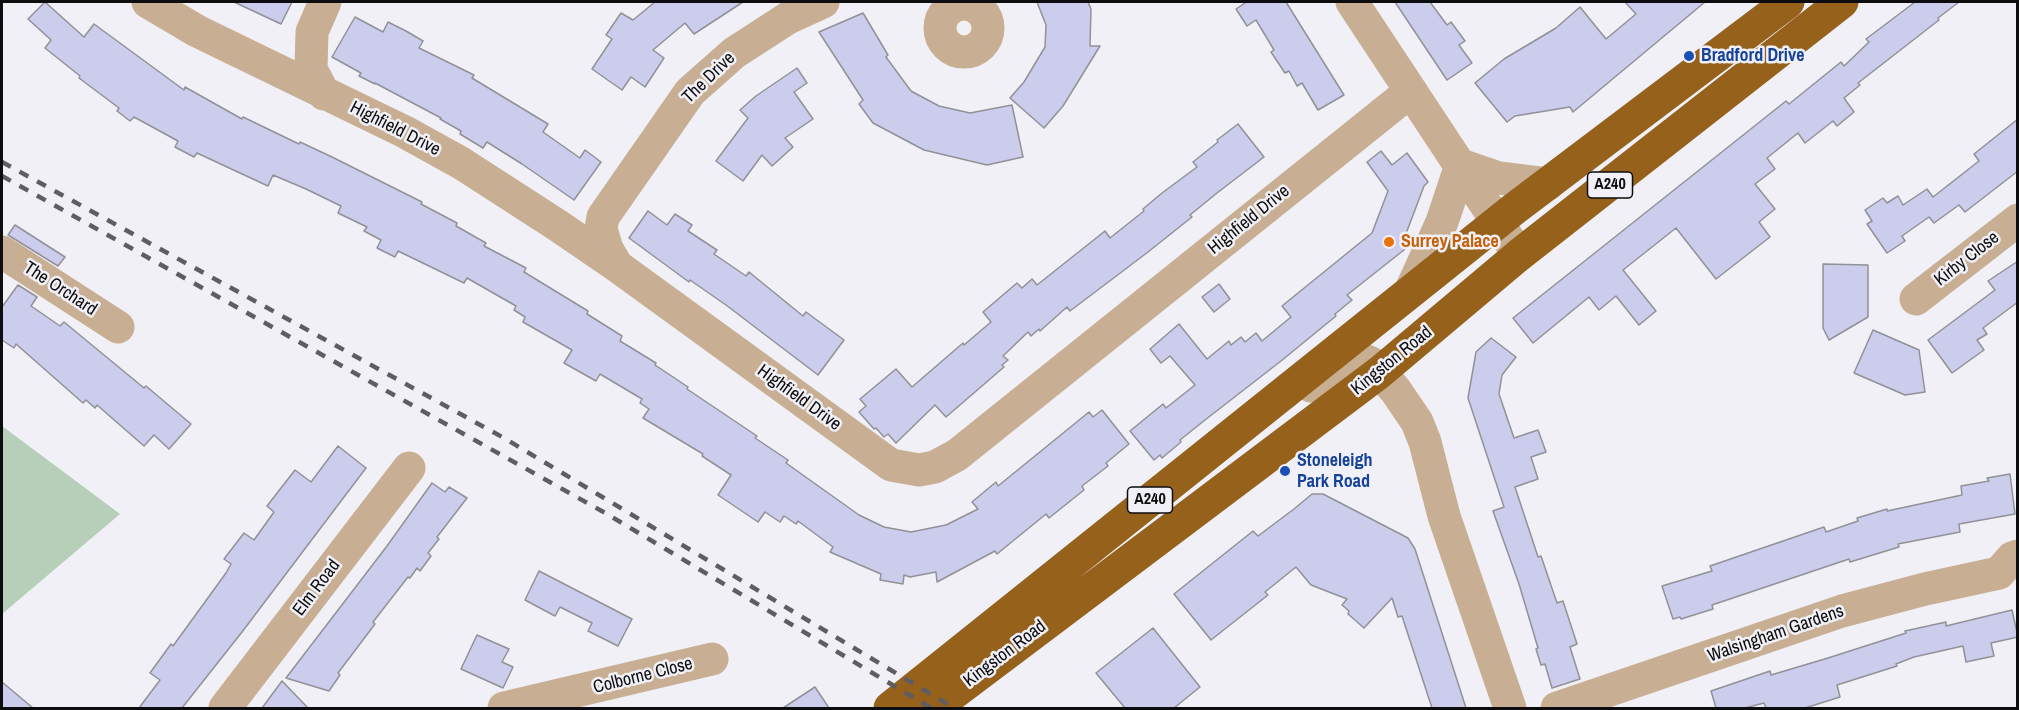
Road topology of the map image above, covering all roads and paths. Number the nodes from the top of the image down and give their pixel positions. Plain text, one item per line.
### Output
1 (147, 2) edge
2 (325, 2) edge
3 (823, 2) edge
4 (1352, 2) edge
5 (1788, 2) edge
6 (1842, 2) edge
7 (312, 32) junction
8 (254, 58) junction
9 (1411, 91) junction
10 (324, 94) junction
11 (1461, 165) junction
12 (1548, 184) junction
13 (603, 217) junction
14 (2018, 220) edge
15 (1498, 222) junction
16 (557, 225) junction
17 (2, 252) edge
18 (1519, 255) junction
19 (617, 266) junction
20 (1410, 292) junction
21 (1916, 299) dead end
22 (118, 327) dead end
23 (1380, 372) junction
24 (1290, 388) junction
25 (409, 468) dead end
26 (2011, 571) edge
27 (712, 659) dead end
28 (225, 708) edge
29 (504, 708) edge
30 (890, 708) edge
31 (934, 708) edge
32 (1510, 708) edge
33 (1557, 708) edge

1 - 8 street, Highfield Drive
2 - 7 street
3 - 13 street, The Drive
4 - 9 street
5 - 12 highway, Kingston Road / A240
6 - 18 highway, Kingston Road / A240
7 - 8 street
7 - 10 street
8 - 10 street, Highfield Drive
9 - 11 street
9 - 19 street, Highfield Drive
10 - 16 street, Highfield Drive
11 - 12 street
11 - 15 street
11 - 20 street
12 - 15 highway, Kingston Road / A240
13 - 16 street
13 - 19 street
14 - 21 street, Kirby Close
15 - 18 street
15 - 20 highway, Kingston Road / A240
16 - 19 street, Highfield Drive
17 - 22 street, The Orchard
18 - 23 highway, Kingston Road / A240
20 - 24 highway, Kingston Road / A240
23 - 24 street
23 - 31 highway, Kingston Road / A240
23 - 32 street
24 - 30 highway, Kingston Road / A240
25 - 28 street, Elm Road
26 - 33 street, Walsingham Gardens
27 - 29 street, Colborne Close

